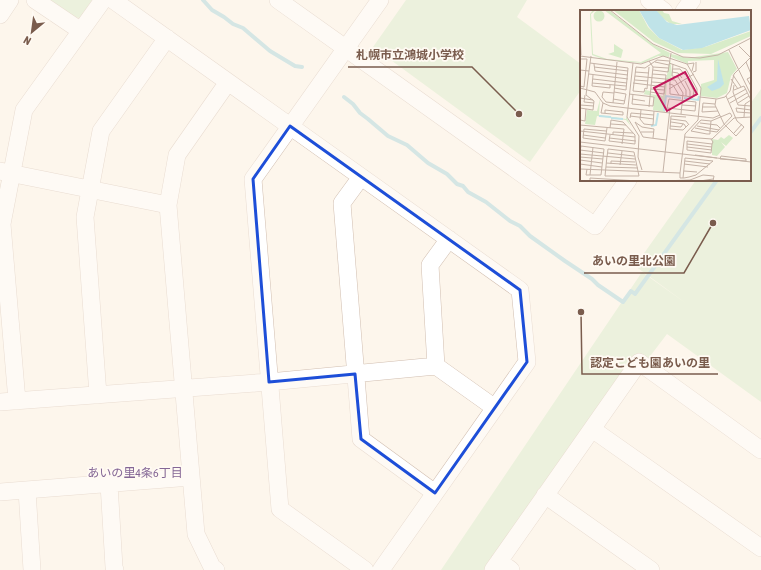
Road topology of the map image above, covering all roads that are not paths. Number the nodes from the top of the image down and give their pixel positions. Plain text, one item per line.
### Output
1 (10, 0) edge
2 (35, 0) edge
3 (103, 0) edge
4 (113, 0) edge
5 (278, 0) edge
6 (380, 0) edge
7 (648, 0) edge
8 (692, 0) edge
9 (663, 10) edge
10 (685, 10) edge
11 (0, 14) edge
12 (81, 32) junction
13 (167, 38) junction
14 (346, 48) junction
15 (228, 82) junction
16 (290, 126) junction
17 (6, 172) edge
18 (361, 177) junction
19 (627, 181) edge
20 (90, 189) junction
21 (168, 205) junction
22 (449, 239) junction
23 (436, 366) junction
24 (356, 374) junction
25 (269, 382) junction
26 (183, 388) junction
27 (98, 395) junction
28 (17, 401) junction
29 (0, 402) edge
30 (495, 408) junction
31 (592, 429) junction
32 (761, 450) edge
33 (191, 477) junction
34 (109, 484) junction
35 (27, 490) junction
36 (0, 492) edge
37 (435, 493) junction
38 (545, 495) junction
39 (761, 548) edge
40 (501, 567) edge
41 (32, 570) edge
42 (115, 570) edge
43 (216, 570) edge
44 (365, 570) edge
45 (381, 570) edge
46 (650, 570) edge

1 - 11 street
2 - 12 street
3 - 12 street
4 - 13 street
5 - 14 street
6 - 14 street
7 - 9 street
8 - 10 street
12 - 17 street
13 - 15 street
13 - 20 street
14 - 16 street
14 - 19 street
15 - 16 street
15 - 21 street
16 - 18 street
16 - 25 street
17 - 20 street
17 - 28 street
18 - 22 street
18 - 24 street
20 - 21 street
20 - 27 street
21 - 26 street
22 - 23 street
22 - 30 street
23 - 24 street
23 - 30 street
24 - 25 street
24 - 37 street
25 - 26 street
25 - 44 street
26 - 27 street
26 - 33 street
27 - 28 street
28 - 29 street
30 - 37 street
31 - 32 street
31 - 38 street
31 - 39 street
33 - 34 street
33 - 43 street
34 - 35 street
34 - 42 street
35 - 36 street
35 - 41 street
37 - 45 street
38 - 40 street
38 - 46 street

